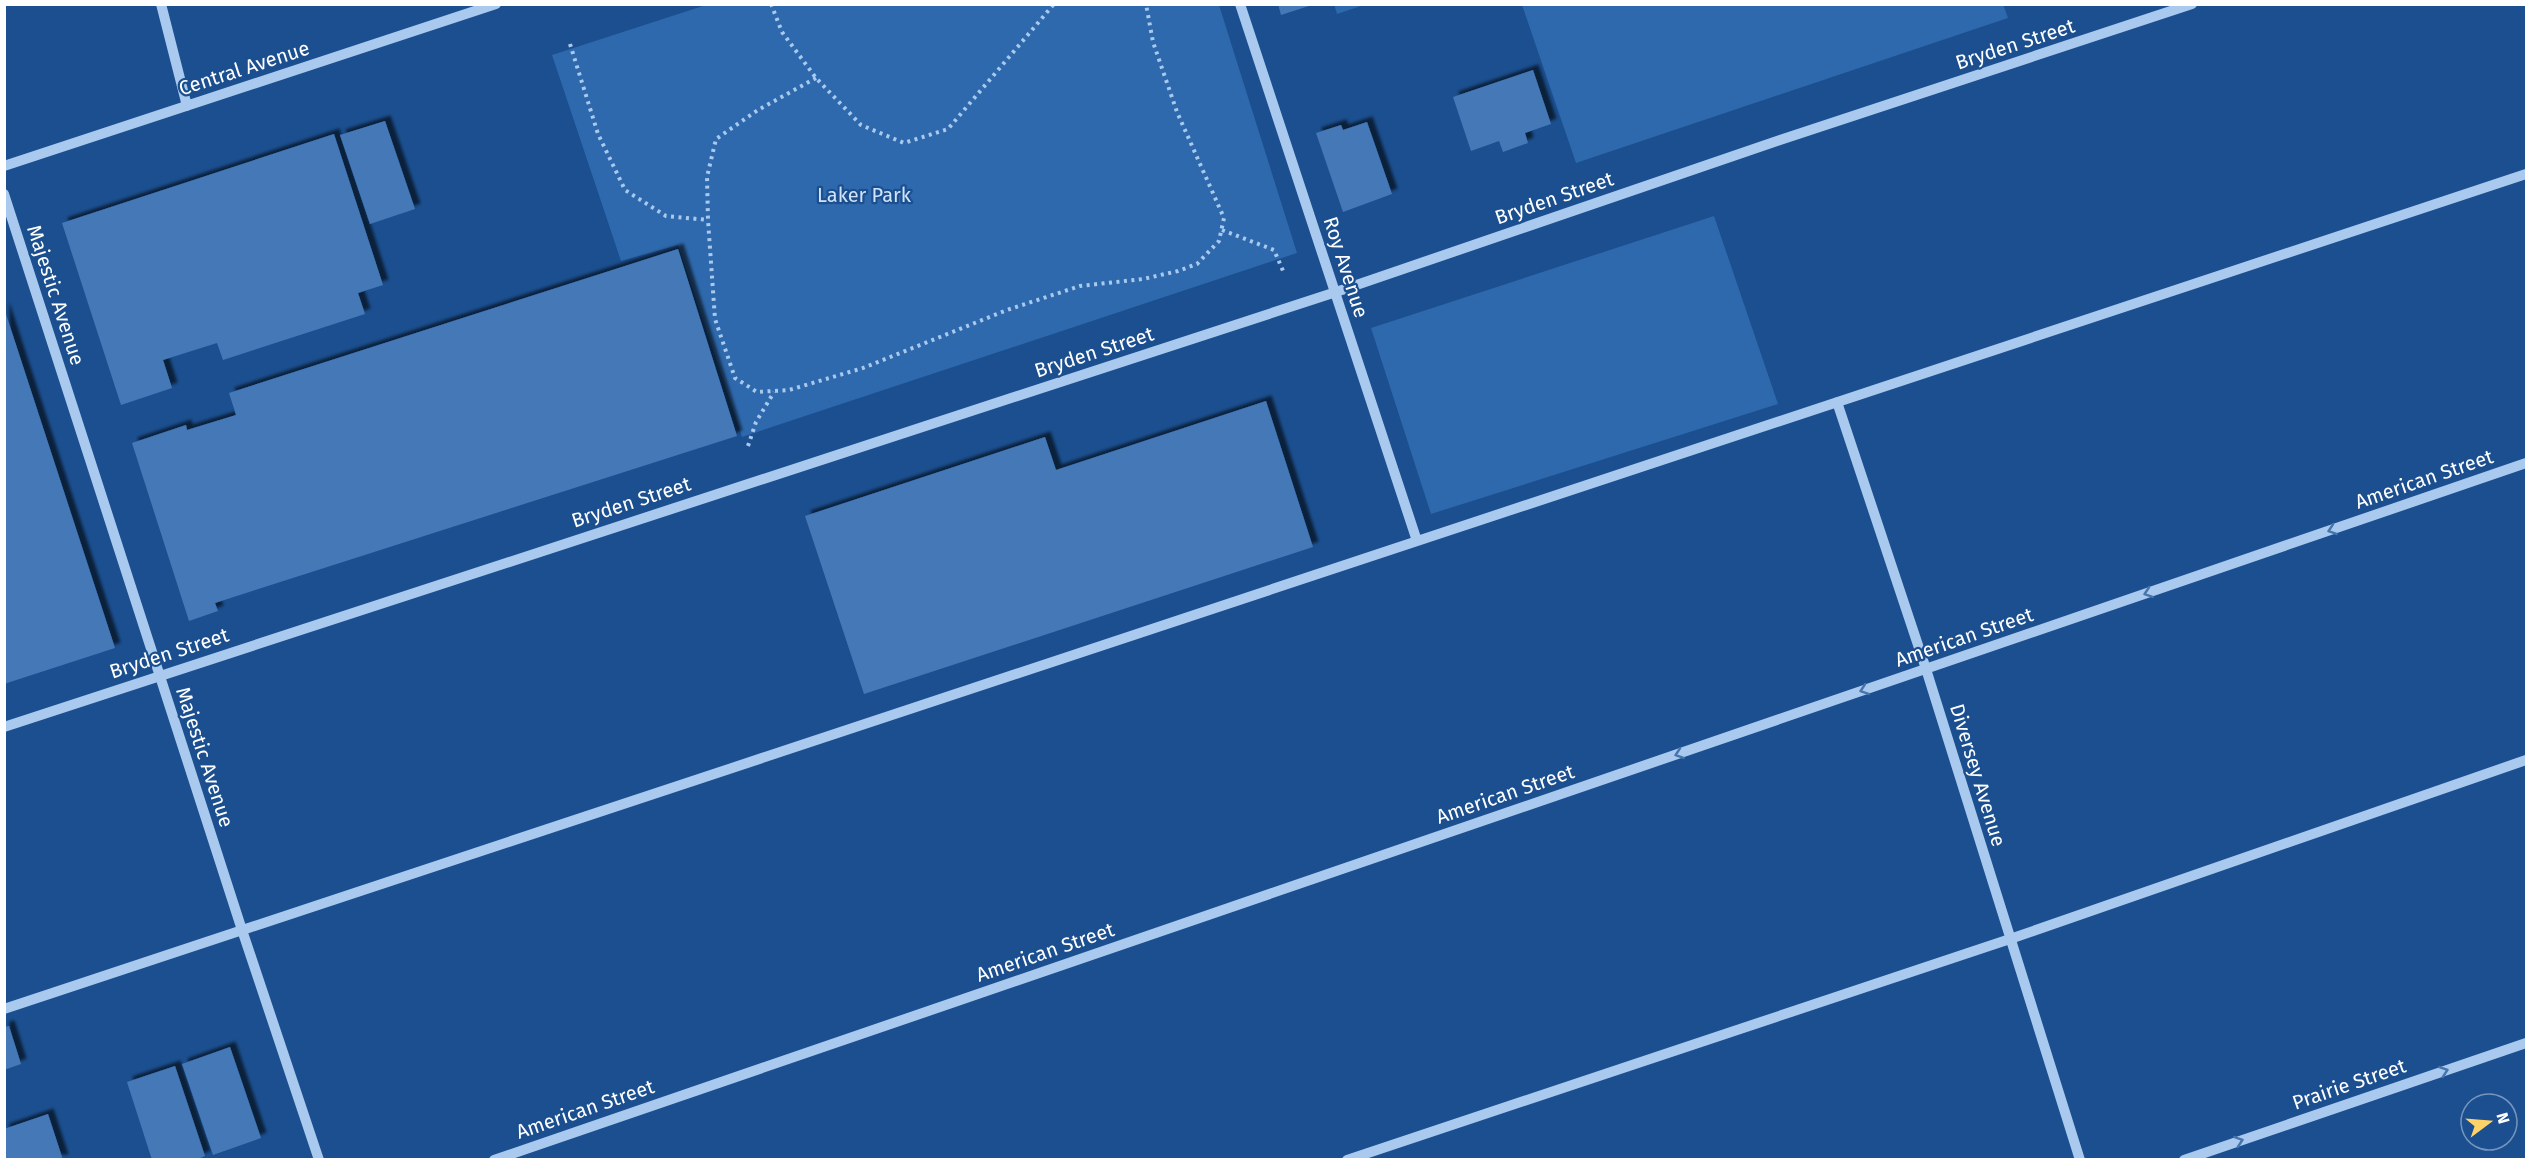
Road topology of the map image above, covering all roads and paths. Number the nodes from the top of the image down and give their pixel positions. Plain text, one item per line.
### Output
1 (161, 4) edge
2 (496, 4) edge
3 (771, 4) edge
4 (1054, 4) edge
5 (1146, 4) edge
6 (1240, 4) edge
7 (2192, 4) edge
8 (570, 44) dead end
9 (816, 78) junction
10 (187, 106) junction
11 (4, 166) edge
12 (2526, 174) edge
13 (4, 194) edge
14 (708, 220) junction
15 (1222, 230) junction
16 (1284, 273) dead end
17 (1336, 292) junction
18 (774, 391) junction
19 (1837, 402) junction
20 (748, 446) dead end
21 (2526, 463) edge
22 (1417, 541) junction
23 (1926, 669) junction
24 (159, 675) junction
25 (4, 727) edge
26 (2526, 760) edge
27 (242, 930) junction
28 (2010, 939) junction
29 (4, 1009) edge
30 (2526, 1042) edge
31 (319, 1160) edge
32 (495, 1160) edge
33 (1347, 1160) edge
34 (2080, 1160) edge
35 (2184, 1160) edge

1 - 10 street
2 - 10 street, Central Avenue
3 - 9 path
4 - 9 path
5 - 15 path
6 - 17 street, Roy Avenue
7 - 17 street, Bryden Street
8 - 14 path
9 - 14 path
10 - 11 street, Central Avenue
12 - 19 street
13 - 24 street, Majestic Avenue
14 - 18 path
15 - 16 path
15 - 18 path
17 - 22 street, Roy Avenue
17 - 24 street, Bryden Street
18 - 20 path
19 - 22 street
19 - 23 street, Diversey Avenue
21 -> 23 street, American Street
22 - 27 street
23 - 28 street, Diversey Avenue
23 -> 32 street, American Street
24 - 25 street, Bryden Street
24 - 27 street, Majestic Avenue
26 - 28 street
27 - 29 street
27 - 31 street, Majestic Avenue
28 - 33 street
28 - 34 street, Diversey Avenue
35 -> 30 street, Prairie Street

